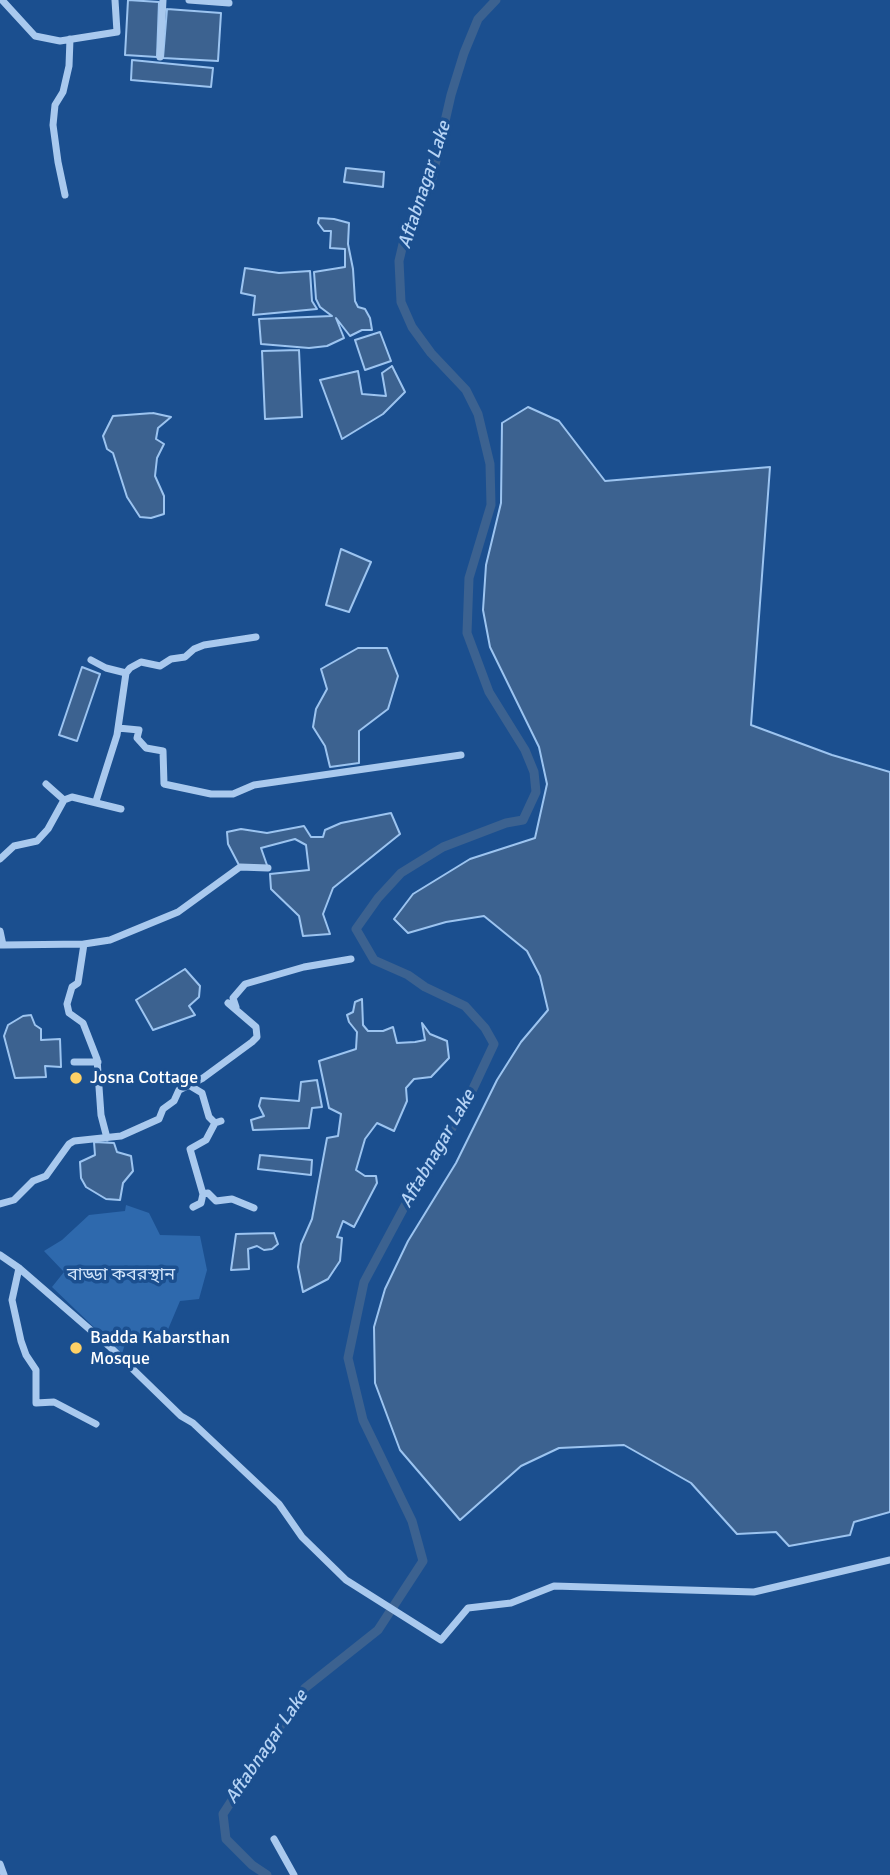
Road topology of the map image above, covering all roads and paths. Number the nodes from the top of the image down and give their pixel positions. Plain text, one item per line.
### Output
1 (2, 0) edge
2 (116, 0) edge
3 (163, 0) edge
4 (189, 0) edge
5 (229, 3) dead end
6 (70, 39) junction
7 (160, 57) dead end
8 (65, 195) dead end
9 (256, 638) dead end
10 (91, 660) dead end
11 (126, 673) junction
12 (118, 728) junction
13 (461, 755) dead end
14 (46, 784) dead end
15 (64, 800) junction
16 (96, 802) junction
17 (121, 808) dead end
18 (0, 859) edge
19 (268, 868) dead end
20 (0, 931) edge
21 (84, 944) junction
22 (1, 945) edge
23 (351, 959) dead end
24 (228, 1003) dead end
25 (238, 1011) junction
26 (74, 1062) dead end
27 (98, 1062) junction
28 (187, 1084) junction
29 (107, 1138) junction
30 (204, 1194) junction
31 (0, 1204) edge
32 (193, 1207) dead end
33 (254, 1208) dead end
34 (0, 1255) edge
35 (19, 1268) junction
36 (96, 1424) dead end
37 (890, 1560) edge
38 (274, 1839) dead end
39 (0, 1864) edge
40 (4, 1875) edge
41 (294, 1875) edge

1 - 6 street
2 - 6 street
3 - 7 street
4 - 5 street
6 - 8 street
9 - 11 street
10 - 11 street
11 - 12 street
12 - 13 street
12 - 16 street
14 - 15 street
15 - 16 street
15 - 18 street
16 - 17 street
19 - 21 street
20 - 22 street
21 - 22 street
21 - 27 street
23 - 25 street
24 - 25 street
25 - 28 street
26 - 27 street
27 - 29 street
28 - 29 street
28 - 30 street
29 - 31 street
30 - 32 street
30 - 33 street
34 - 35 street
35 - 36 street
35 - 37 street
38 - 41 street
39 - 40 street

